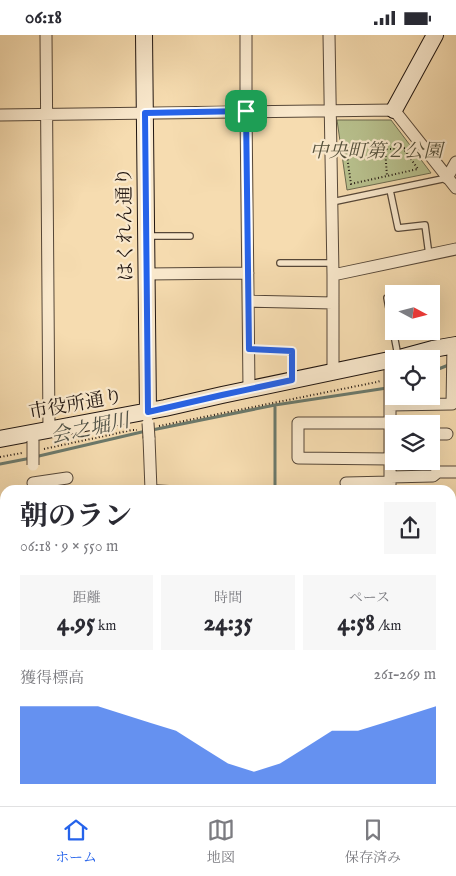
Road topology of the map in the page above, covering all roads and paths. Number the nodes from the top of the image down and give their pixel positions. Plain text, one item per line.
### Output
1 (46, 35) edge
2 (144, 35) edge
3 (246, 35) edge
4 (329, 35) edge
5 (435, 35) edge
6 (331, 110) junction
7 (394, 110) junction
8 (246, 111) junction
9 (145, 113) junction
10 (47, 114) junction
11 (0, 115) edge
12 (403, 148) junction
13 (409, 148) dead end
14 (346, 149) junction
15 (385, 149) junction
16 (341, 154) dead end
17 (456, 162) edge
18 (387, 176) junction
19 (447, 178) junction
20 (456, 188) edge
21 (390, 190) junction
22 (332, 202) junction
23 (146, 236) junction
24 (190, 236) dead end
25 (456, 249) edge
26 (429, 255) junction
27 (280, 263) dead end
28 (333, 269) junction
29 (248, 273) junction
30 (146, 274) junction
31 (248, 301) junction
32 (333, 303) junction
33 (454, 345) edge
34 (249, 349) junction
35 (433, 350) edge
36 (385, 361) edge
37 (333, 372) junction
38 (292, 380) junction
39 (385, 383) edge
40 (249, 389) junction
41 (440, 403) edge
42 (390, 405) edge
43 (390, 415) edge
44 (150, 421) junction
45 (385, 423) edge
46 (138, 430) dead end
47 (440, 434) edge
48 (447, 434) dead end
49 (0, 439) edge
50 (36, 441) junction
51 (0, 457) edge
52 (385, 459) edge
53 (390, 470) edge
54 (456, 472) edge
55 (67, 478) dead end
56 (346, 483) dead end
57 (390, 483) edge
58 (33, 485) edge
59 (37, 485) edge
60 (150, 485) edge

1 - 10 street
2 - 9 street, はくれん通り
3 - 8 street
4 - 6 street
5 - 7 street
6 - 7 street
6 - 8 street
6 - 22 street
7 - 19 street
8 - 9 street
8 - 29 street
9 - 10 street
9 - 23 street, はくれん通り
10 - 11 street
10 - 50 street
12 - 13 path
12 - 15 path
12 - 18 path
14 - 15 path
14 - 16 path
14 - 18 path
15 - 18 path
17 - 19 street
19 - 20 street
19 - 21 lane
21 - 22 lane
21 - 26 lane
22 - 28 street
23 - 24 lane
23 - 30 street, はくれん通り
25 - 26 street
26 - 28 street
27 - 28 lane
28 - 32 street
29 - 30 street
29 - 31 street
30 - 44 street, はくれん通り
31 - 32 street
31 - 34 street
32 - 37 street
33 - 35 street, 市役所通り
33 - 41 street
34 - 38 lane
34 - 40 street
36 - 37 street, 市役所通り
37 - 38 street, 市役所通り
38 - 40 street, 市役所通り
39 - 44 path
40 - 44 street, 市役所通り
42 - 43 street
44 - 50 street, 市役所通り
44 - 60 street, bridge
45 - 52 street
46 - 50 path
47 - 48 street
49 - 50 street, 市役所通り
50 - 51 path
50 - 58 street, bridge
53 - 57 street
54 - 57 street
55 - 59 street
56 - 57 street

